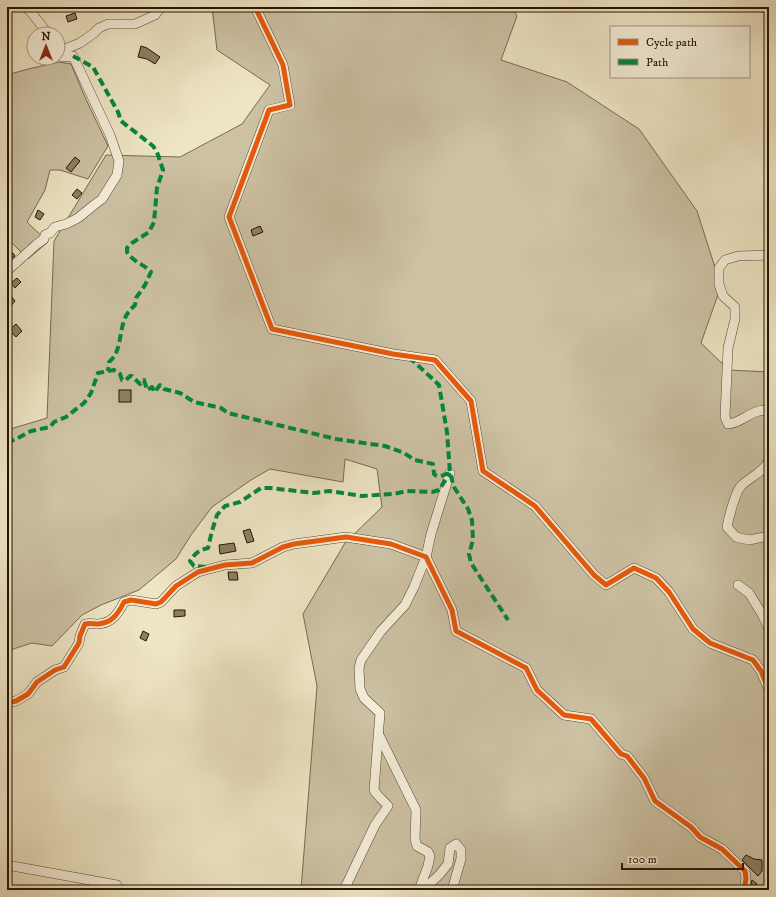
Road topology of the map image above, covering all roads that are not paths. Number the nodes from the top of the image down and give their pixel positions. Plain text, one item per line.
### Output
1 (25, 7) edge
2 (161, 7) edge
3 (255, 7) edge
4 (760, 7) edge
5 (769, 8) edge
6 (42, 26) edge
7 (66, 48) edge
8 (66, 57) edge
9 (769, 255) edge
10 (7, 271) edge
11 (769, 411) edge
12 (769, 460) edge
13 (450, 473) dead end
14 (769, 536) edge
15 (426, 557) junction
16 (738, 585) dead end
17 (769, 629) edge
18 (769, 690) edge
19 (7, 703) edge
20 (378, 734) junction
21 (7, 865) edge
22 (117, 885) dead end
23 (344, 890) edge
24 (452, 890) edge
25 (744, 890) edge

1 - 6 street
2 - 7 street
3 - 18 street
4 - 5 street
8 - 10 street
9 - 11 street
12 - 14 street
13 - 15 street
15 - 19 street
15 - 20 street
15 - 25 street
16 - 17 street
20 - 23 street
20 - 24 street
21 - 22 street

